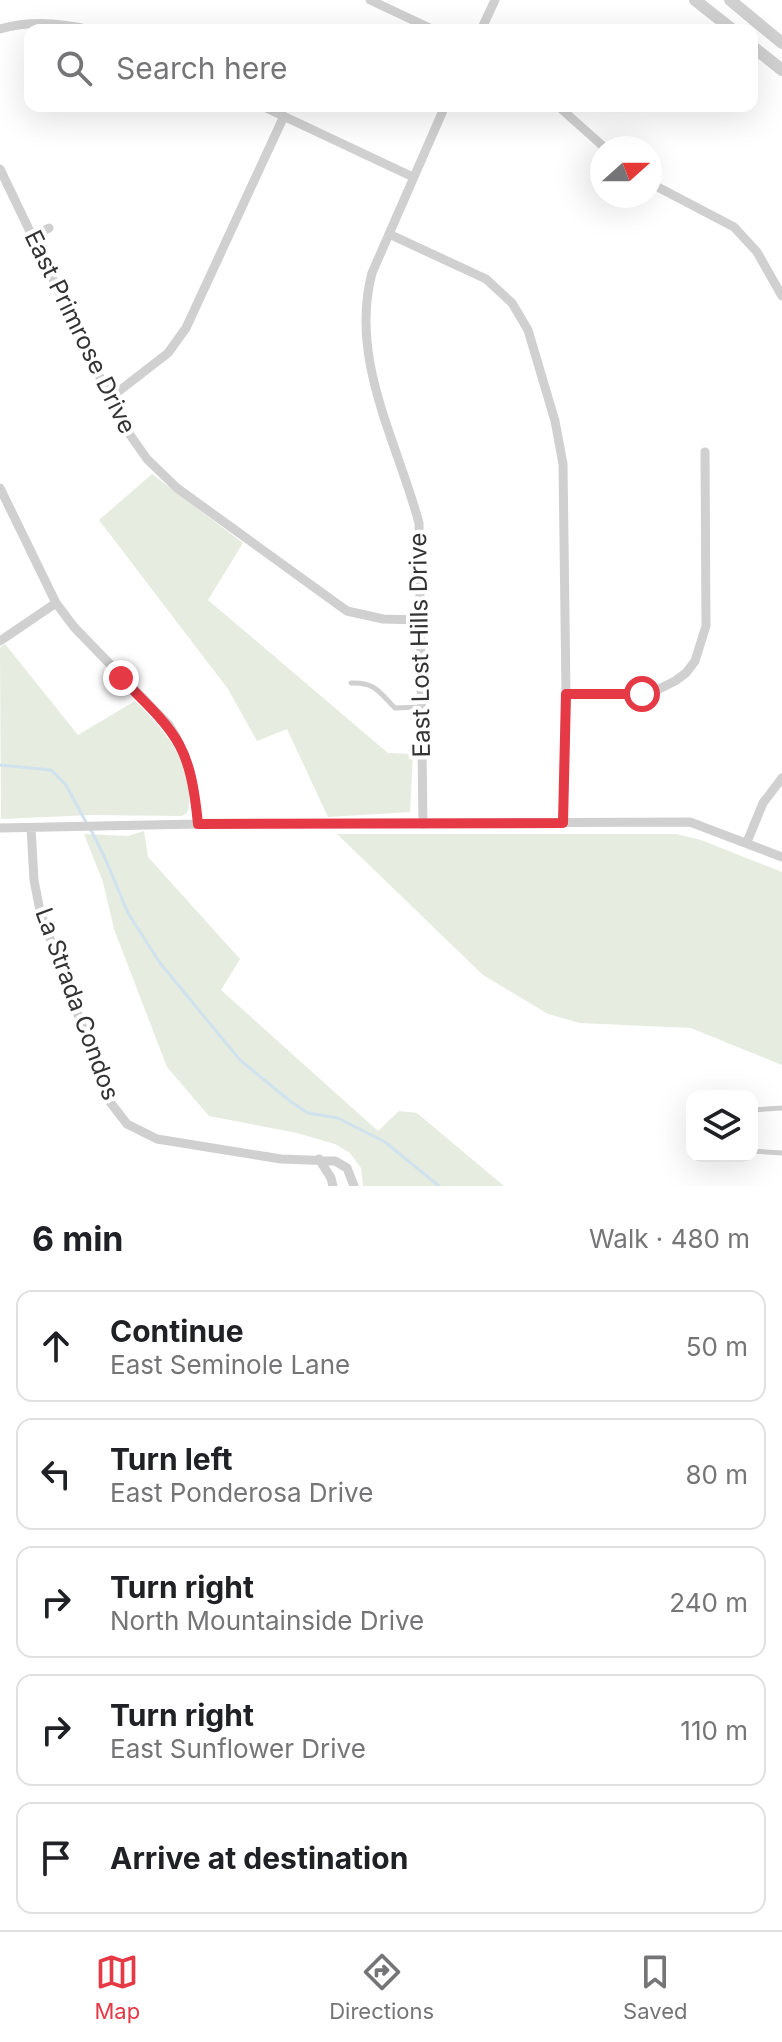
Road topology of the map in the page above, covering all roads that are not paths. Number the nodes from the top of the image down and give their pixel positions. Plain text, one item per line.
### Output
1 (370, 0) edge
2 (495, 0) edge
3 (695, 0) edge
4 (730, 0) edge
5 (421, 24) edge
6 (484, 24) edge
7 (725, 24) edge
8 (24, 25) edge
9 (0, 29) edge
10 (782, 43) edge
11 (758, 51) edge
12 (782, 70) edge
13 (275, 112) edge
14 (442, 112) edge
15 (565, 112) edge
16 (284, 116) junction
17 (592, 136) edge
18 (0, 169) edge
19 (413, 177) junction
20 (662, 189) edge
21 (49, 228) dead end
22 (389, 234) junction
23 (33, 236) junction
24 (782, 296) edge
25 (110, 398) junction
26 (705, 452) dead end
27 (0, 488) edge
28 (56, 603) junction
29 (420, 620) junction
30 (0, 641) edge
31 (351, 683) dead end
32 (566, 694) junction
33 (421, 707) junction
34 (782, 778) edge
35 (563, 823) junction
36 (198, 824) junction
37 (423, 824) junction
38 (0, 828) edge
39 (31, 828) junction
40 (747, 842) junction
41 (782, 857) edge
42 (782, 1108) edge
43 (758, 1110) edge
44 (758, 1151) edge
45 (782, 1153) edge
46 (319, 1159) junction
47 (333, 1186) edge
48 (354, 1186) edge

1 - 5 street
2 - 6 street
3 - 7 street
4 - 10 street
8 - 9 street
11 - 12 street
13 - 16 street
14 - 19 street, East Lost Hills Drive
15 - 17 street
16 - 19 street
16 - 25 street
18 - 23 street, East Primrose Drive
19 - 22 street, East Lost Hills Drive
20 - 24 street
21 - 23 street
22 - 29 street, East Lost Hills Drive
22 - 32 street
23 - 25 street, East Primrose Drive
25 - 29 street, East Primrose Drive
26 - 32 street
27 - 28 street
28 - 30 street
28 - 36 street
29 - 33 street, East Lost Hills Drive
31 - 33 lane
32 - 35 street
33 - 37 street, East Lost Hills Drive
34 - 40 street
35 - 37 street
35 - 40 street
36 - 37 street
36 - 39 street
38 - 39 street
39 - 46 street, La Strada Condos
40 - 41 street
42 - 43 lane
44 - 45 lane
46 - 47 street
46 - 48 street

